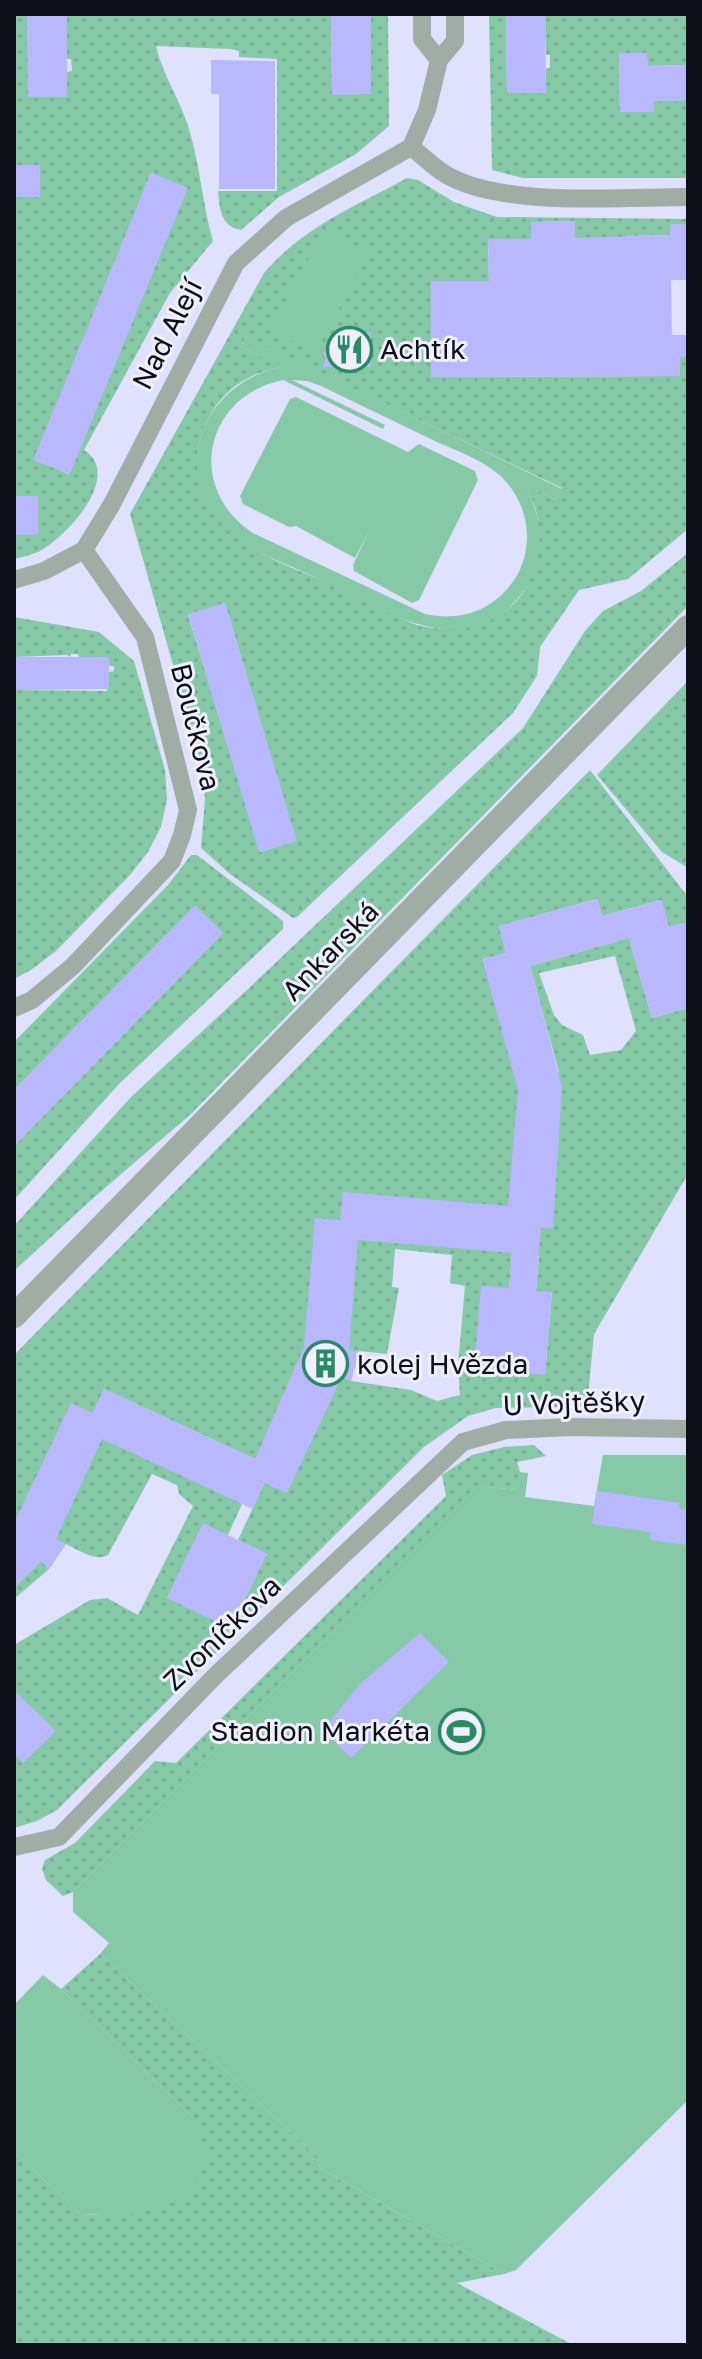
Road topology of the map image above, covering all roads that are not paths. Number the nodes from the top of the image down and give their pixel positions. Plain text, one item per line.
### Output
1 (422, 14) edge
2 (455, 14) edge
3 (439, 60) junction
4 (411, 147) junction
5 (688, 197) edge
6 (84, 550) junction
7 (14, 580) edge
8 (688, 627) edge
9 (14, 1008) edge
10 (14, 1316) edge
11 (688, 1429) edge
12 (463, 1442) joint
13 (14, 1847) edge

1 - 3 street
2 - 3 street
3 - 4 street
4 - 5 street
4 - 6 street, Nad Alejí
6 - 7 street
6 - 9 street, Boučkova
8 - 10 street, Ankarská
11 - 12 street, U Vojtěšky
12 - 13 street, Zvoníčkova

